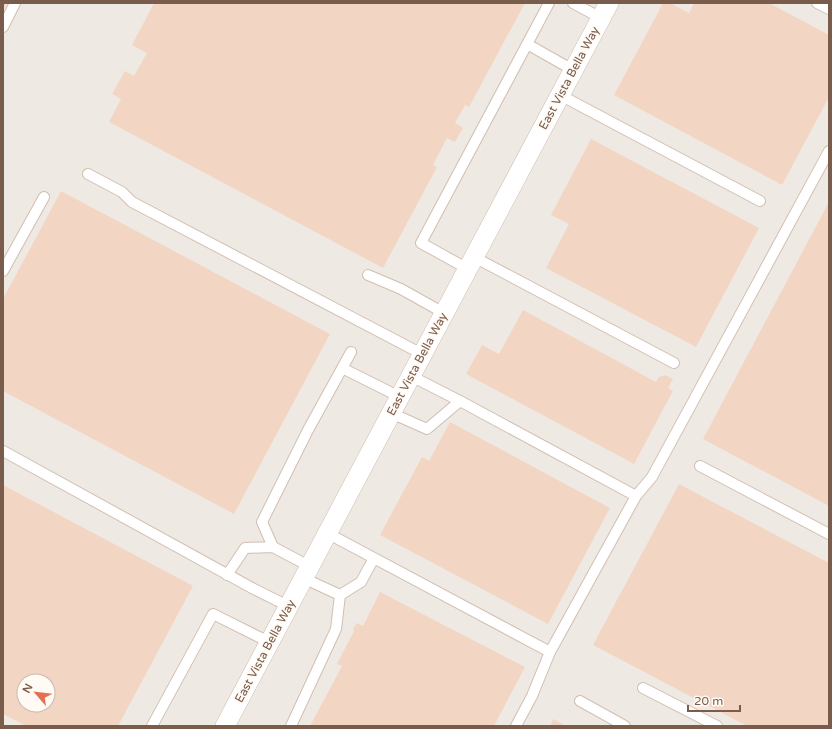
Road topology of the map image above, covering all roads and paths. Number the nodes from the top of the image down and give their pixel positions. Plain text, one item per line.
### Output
1 (15, 3) edge
2 (549, 3) edge
3 (573, 3) edge
4 (817, 3) edge
5 (829, 9) edge
6 (605, 11) edge
7 (3, 27) edge
8 (527, 44) junction
9 (573, 70) junction
10 (560, 95) junction
11 (829, 151) edge
12 (88, 174) dead end
13 (44, 197) dead end
14 (760, 201) dead end
15 (471, 263) junction
16 (3, 271) edge
17 (368, 275) dead end
18 (444, 313) junction
19 (351, 352) dead end
20 (422, 354) junction
21 (674, 363) dead end
22 (342, 368) junction
23 (410, 376) junction
24 (460, 401) junction
25 (395, 405) junction
26 (3, 451) edge
27 (700, 466) dead end
28 (636, 496) junction
29 (327, 533) junction
30 (829, 534) edge
31 (273, 547) junction
32 (374, 558) junction
33 (306, 572) junction
34 (227, 575) junction
35 (340, 595) junction
36 (288, 606) junction
37 (269, 642) junction
38 (550, 652) junction
39 (642, 688) dead end
40 (580, 701) dead end
41 (152, 726) edge
42 (224, 726) edge
43 (291, 726) edge
44 (516, 726) edge
45 (626, 726) edge
46 (717, 726) edge

1 - 7 lane
2 - 8 lane
3 - 6 lane
4 - 5 lane
6 - 9 street, East Vista Bella Way
8 - 9 lane
8 - 15 lane
9 - 10 street, East Vista Bella Way
10 - 14 lane
10 - 15 street, East Vista Bella Way
11 - 28 lane
12 - 20 lane
13 - 16 lane
15 - 18 street, East Vista Bella Way
15 - 21 lane
17 - 18 lane
18 - 20 street, East Vista Bella Way
19 - 22 lane
20 - 23 street, East Vista Bella Way
22 - 25 lane
22 - 31 lane
23 - 24 lane
23 - 25 street, East Vista Bella Way
24 - 25 lane
24 - 28 lane
25 - 29 street, East Vista Bella Way
26 - 34 lane
27 - 30 lane
28 - 38 lane
29 - 32 lane
29 - 33 street, East Vista Bella Way
31 - 33 lane
31 - 34 lane
32 - 35 lane
32 - 38 lane
33 - 35 lane
33 - 36 street, East Vista Bella Way
34 - 36 lane
35 - 43 lane
36 - 37 street, East Vista Bella Way
37 - 41 lane
37 - 42 street, East Vista Bella Way
38 - 44 lane
39 - 46 lane
40 - 45 lane

